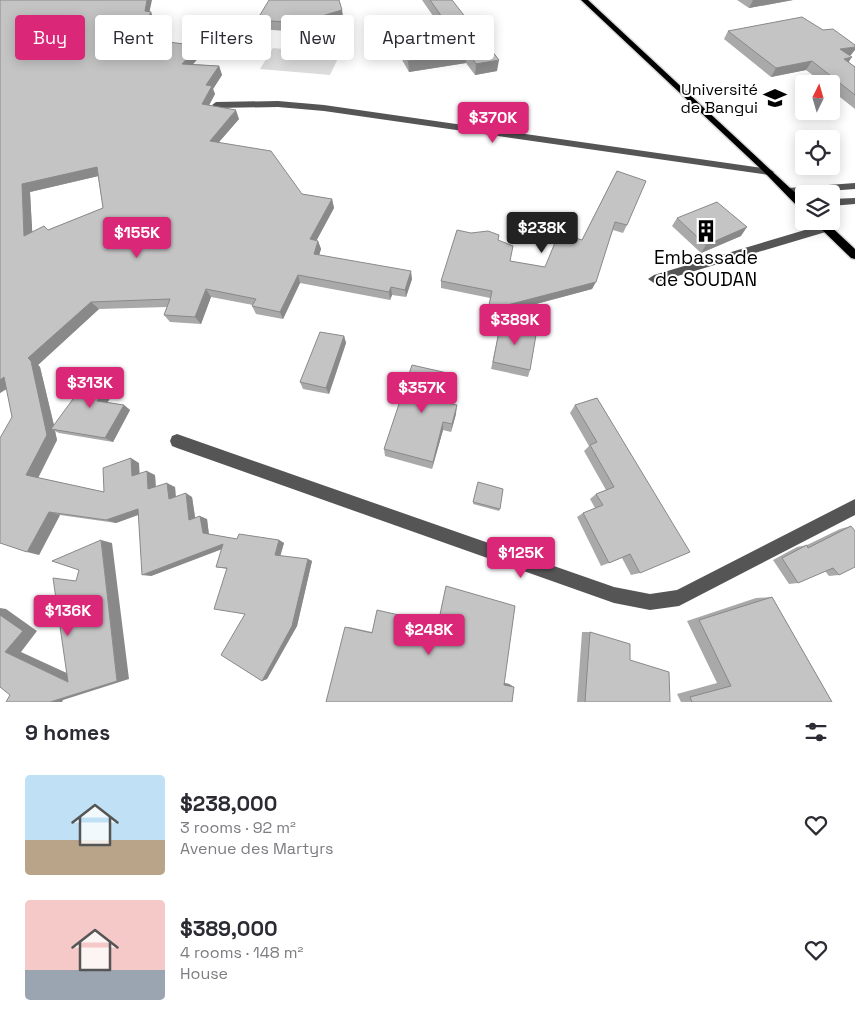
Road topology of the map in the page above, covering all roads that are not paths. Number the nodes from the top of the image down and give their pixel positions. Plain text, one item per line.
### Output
1 (584, 0) edge
2 (216, 105) edge
3 (769, 172) junction
4 (855, 186) edge
5 (788, 190) junction
6 (795, 197) edge
7 (855, 201) edge
8 (840, 202) edge
9 (804, 230) edge
10 (828, 230) edge
11 (855, 255) edge
12 (654, 279) dead end
13 (177, 441) dead end
14 (855, 507) edge

1 - 3 main road
2 - 3 street
3 - 5 main road
4 - 5 street
5 - 6 main road
7 - 8 street
9 - 12 street
10 - 11 main road
13 - 14 street

